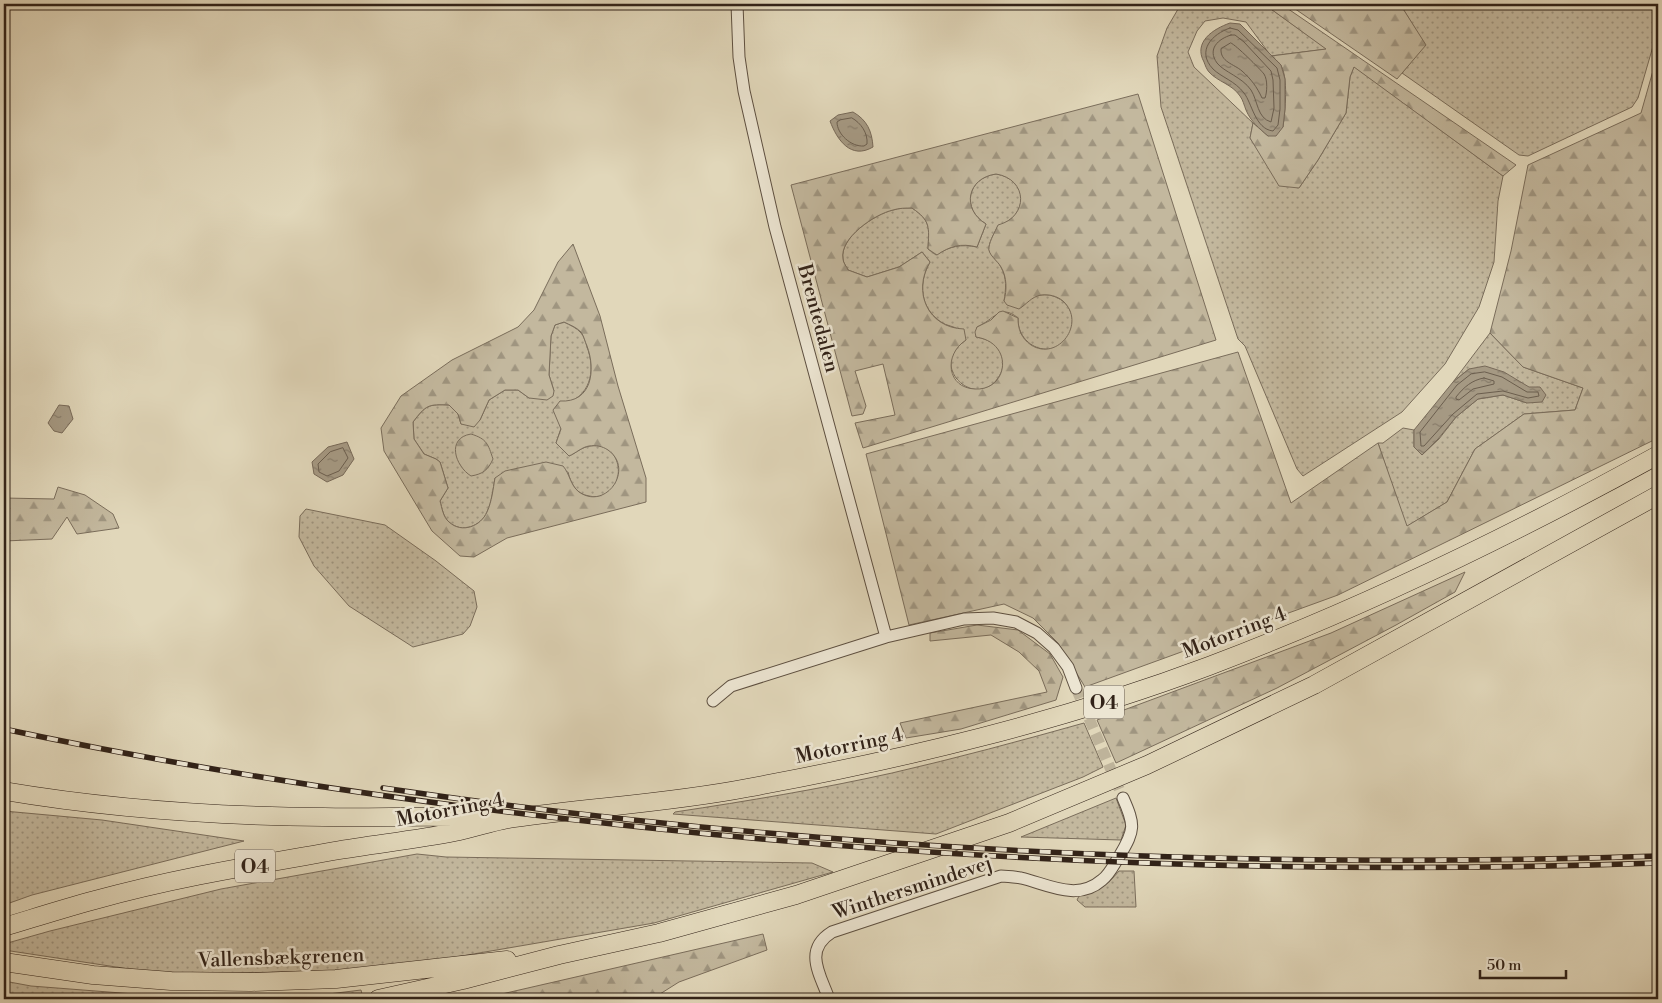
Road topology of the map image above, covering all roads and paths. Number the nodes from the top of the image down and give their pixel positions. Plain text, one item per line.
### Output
1 (737, 4) edge
2 (1658, 455) edge
3 (1658, 495) edge
4 (886, 637) junction
5 (1076, 688) tunnel mouth
6 (713, 702) dead end
7 (4, 791) edge
8 (1124, 798) tunnel mouth
9 (509, 819) junction
10 (4, 927) edge
11 (559, 955) junction
12 (4, 962) edge
13 (378, 999) edge
14 (829, 999) edge

1 - 4 street, Brentedalen
2 - 9 highway, Motorring 4 / O4
3 - 11 highway
4 - 5 street
4 - 6 street
7 - 9 highway
8 - 14 street, Winthersmindevej
9 - 10 highway, Motorring 4 / O4
11 - 12 highway, Vallensbækgrenen
11 - 13 highway

